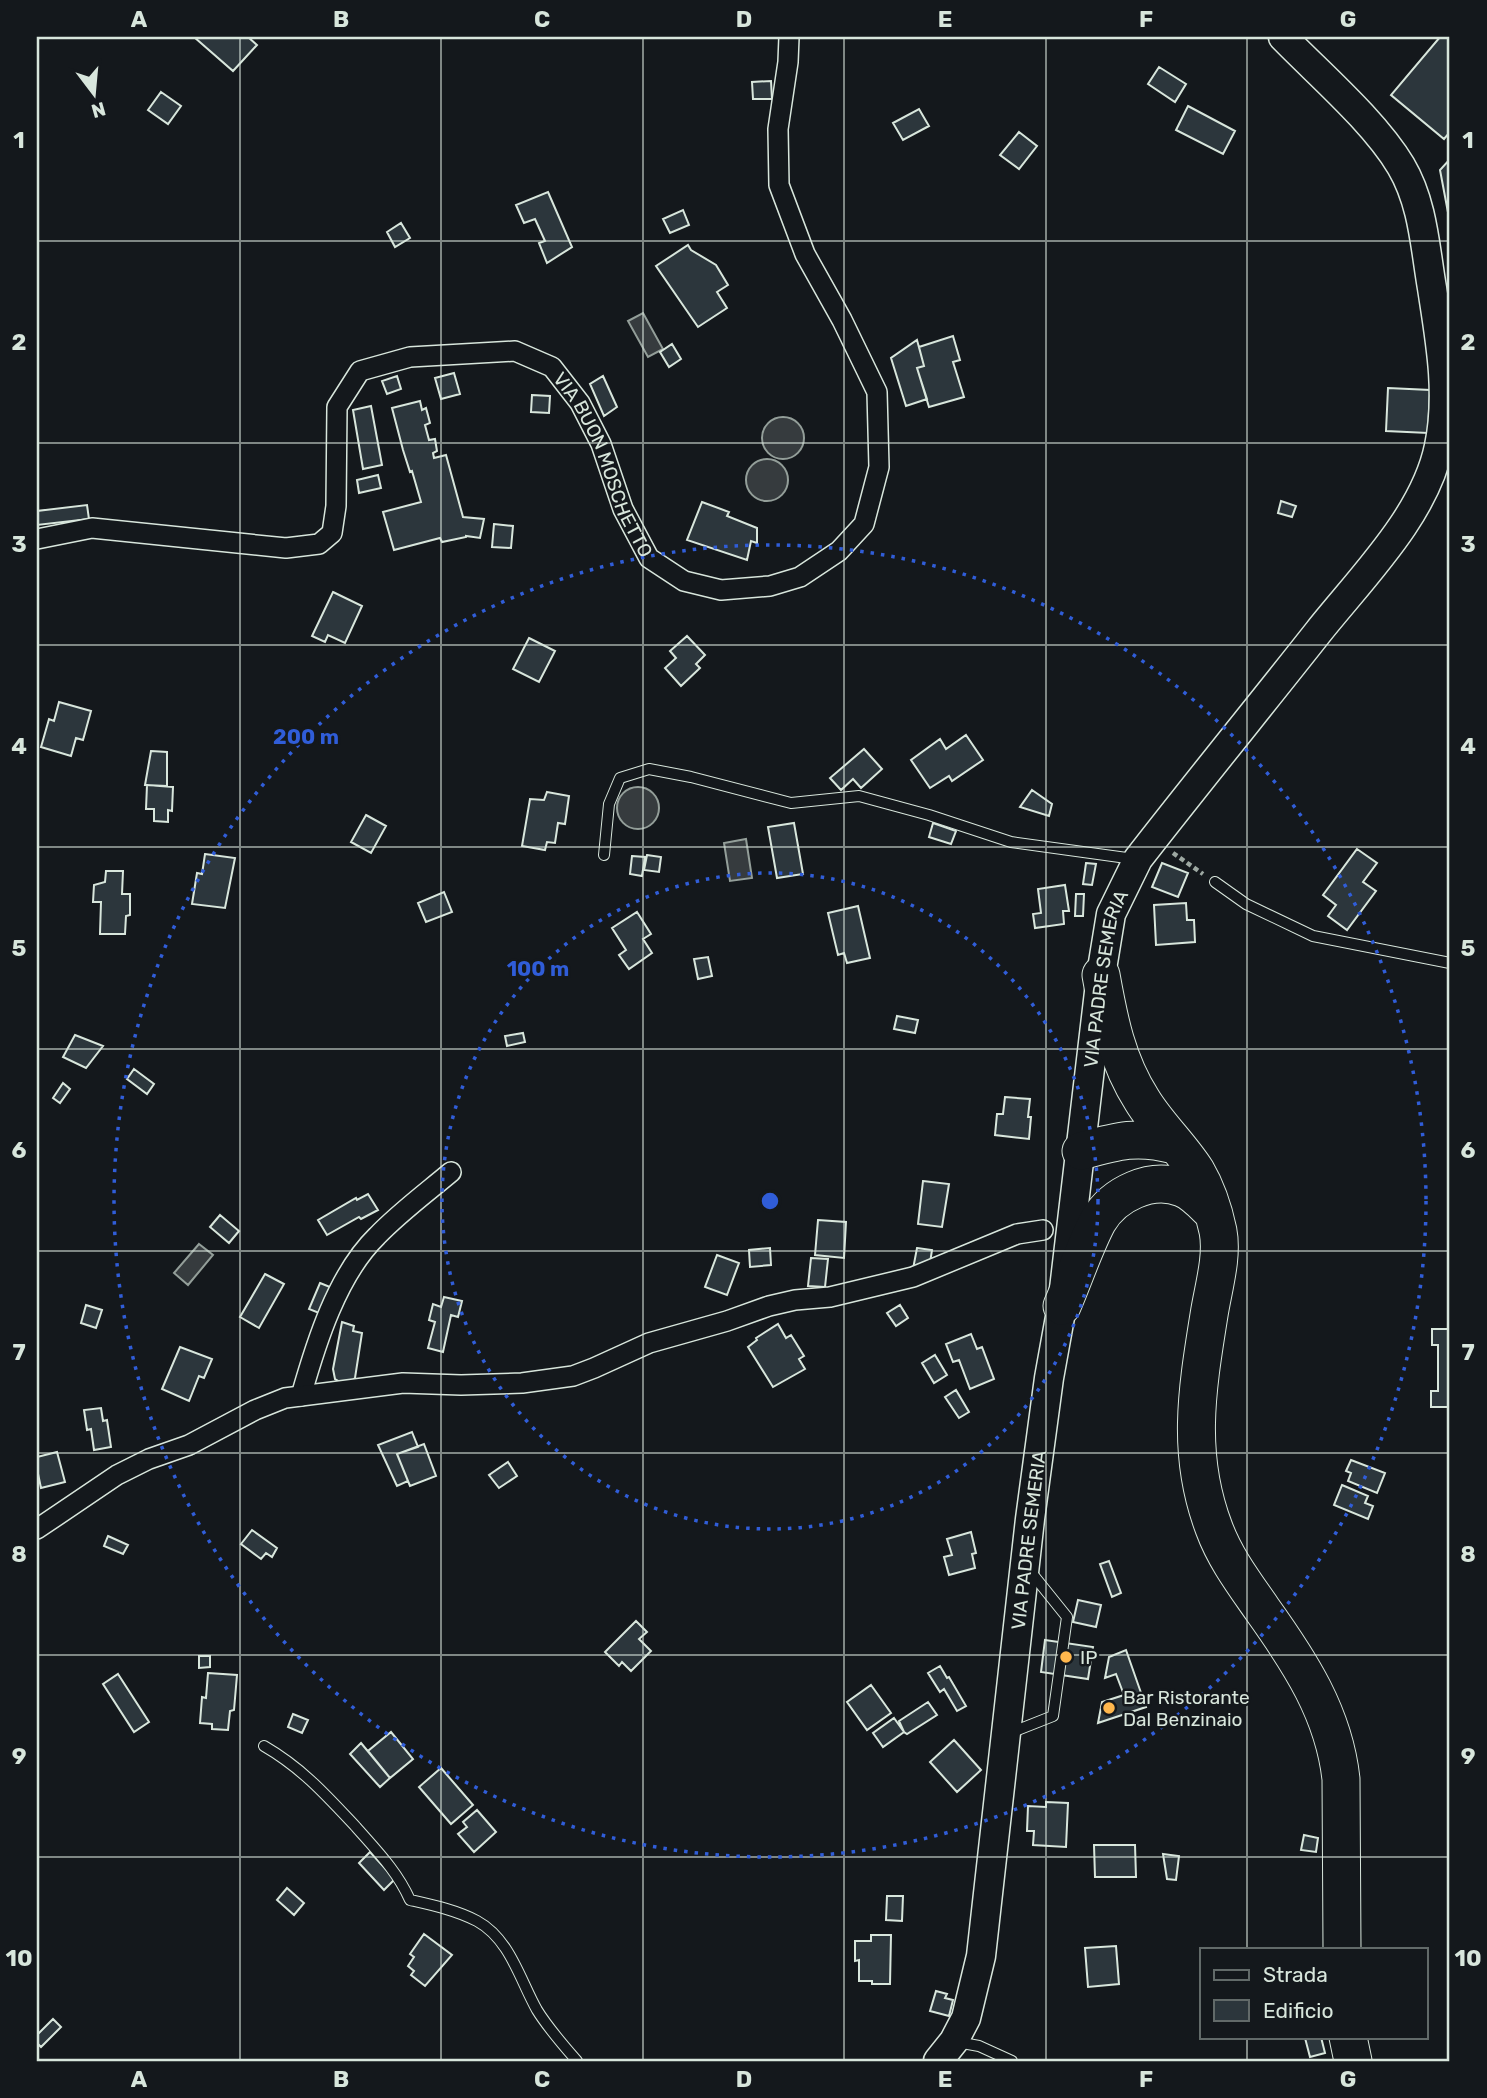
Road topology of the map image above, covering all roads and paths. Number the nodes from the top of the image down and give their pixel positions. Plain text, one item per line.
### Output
1 (789, 37) edge
2 (1283, 37) edge
3 (37, 539) edge
4 (1146, 849) junction
5 (604, 855) dead end
6 (1215, 882) joint
7 (1450, 963) edge
8 (1101, 975) junction
9 (1174, 1145) junction
10 (1081, 1152) junction
11 (450, 1172) dead end
12 (1151, 1184) junction
13 (1211, 1211) junction
14 (1043, 1230) dead end
15 (1062, 1306) junction
16 (301, 1396) junction
17 (37, 1529) edge
18 (1025, 1565) junction
19 (1006, 1735) junction
20 (264, 1746) dead end
21 (1342, 1948) edge
22 (1348, 2038) edge
23 (946, 2051) edge
24 (577, 2061) edge
25 (1012, 2061) edge
26 (1353, 2061) edge

1 - 3 street, VIA BUON MOSCHETTO
2 - 4 main road, VIA PADRE SEMERIA
4 - 5 lane
4 - 6 path
4 - 8 main road, VIA PADRE SEMERIA
6 - 7 lane
8 - 9 highway
8 - 10 main road, VIA PADRE SEMERIA
9 - 10 highway
9 - 13 highway
10 - 12 highway
10 - 15 main road, VIA PADRE SEMERIA
11 - 16 street
12 - 13 highway
12 - 15 highway
13 - 21 highway
14 - 16 street
15 - 18 main road, VIA PADRE SEMERIA
16 - 17 street
18 - 19 main road, VIA PADRE SEMERIA
18 - 19 lane
19 - 23 main road, VIA PADRE SEMERIA
20 - 24 lane
22 - 26 highway
23 - 25 lane

